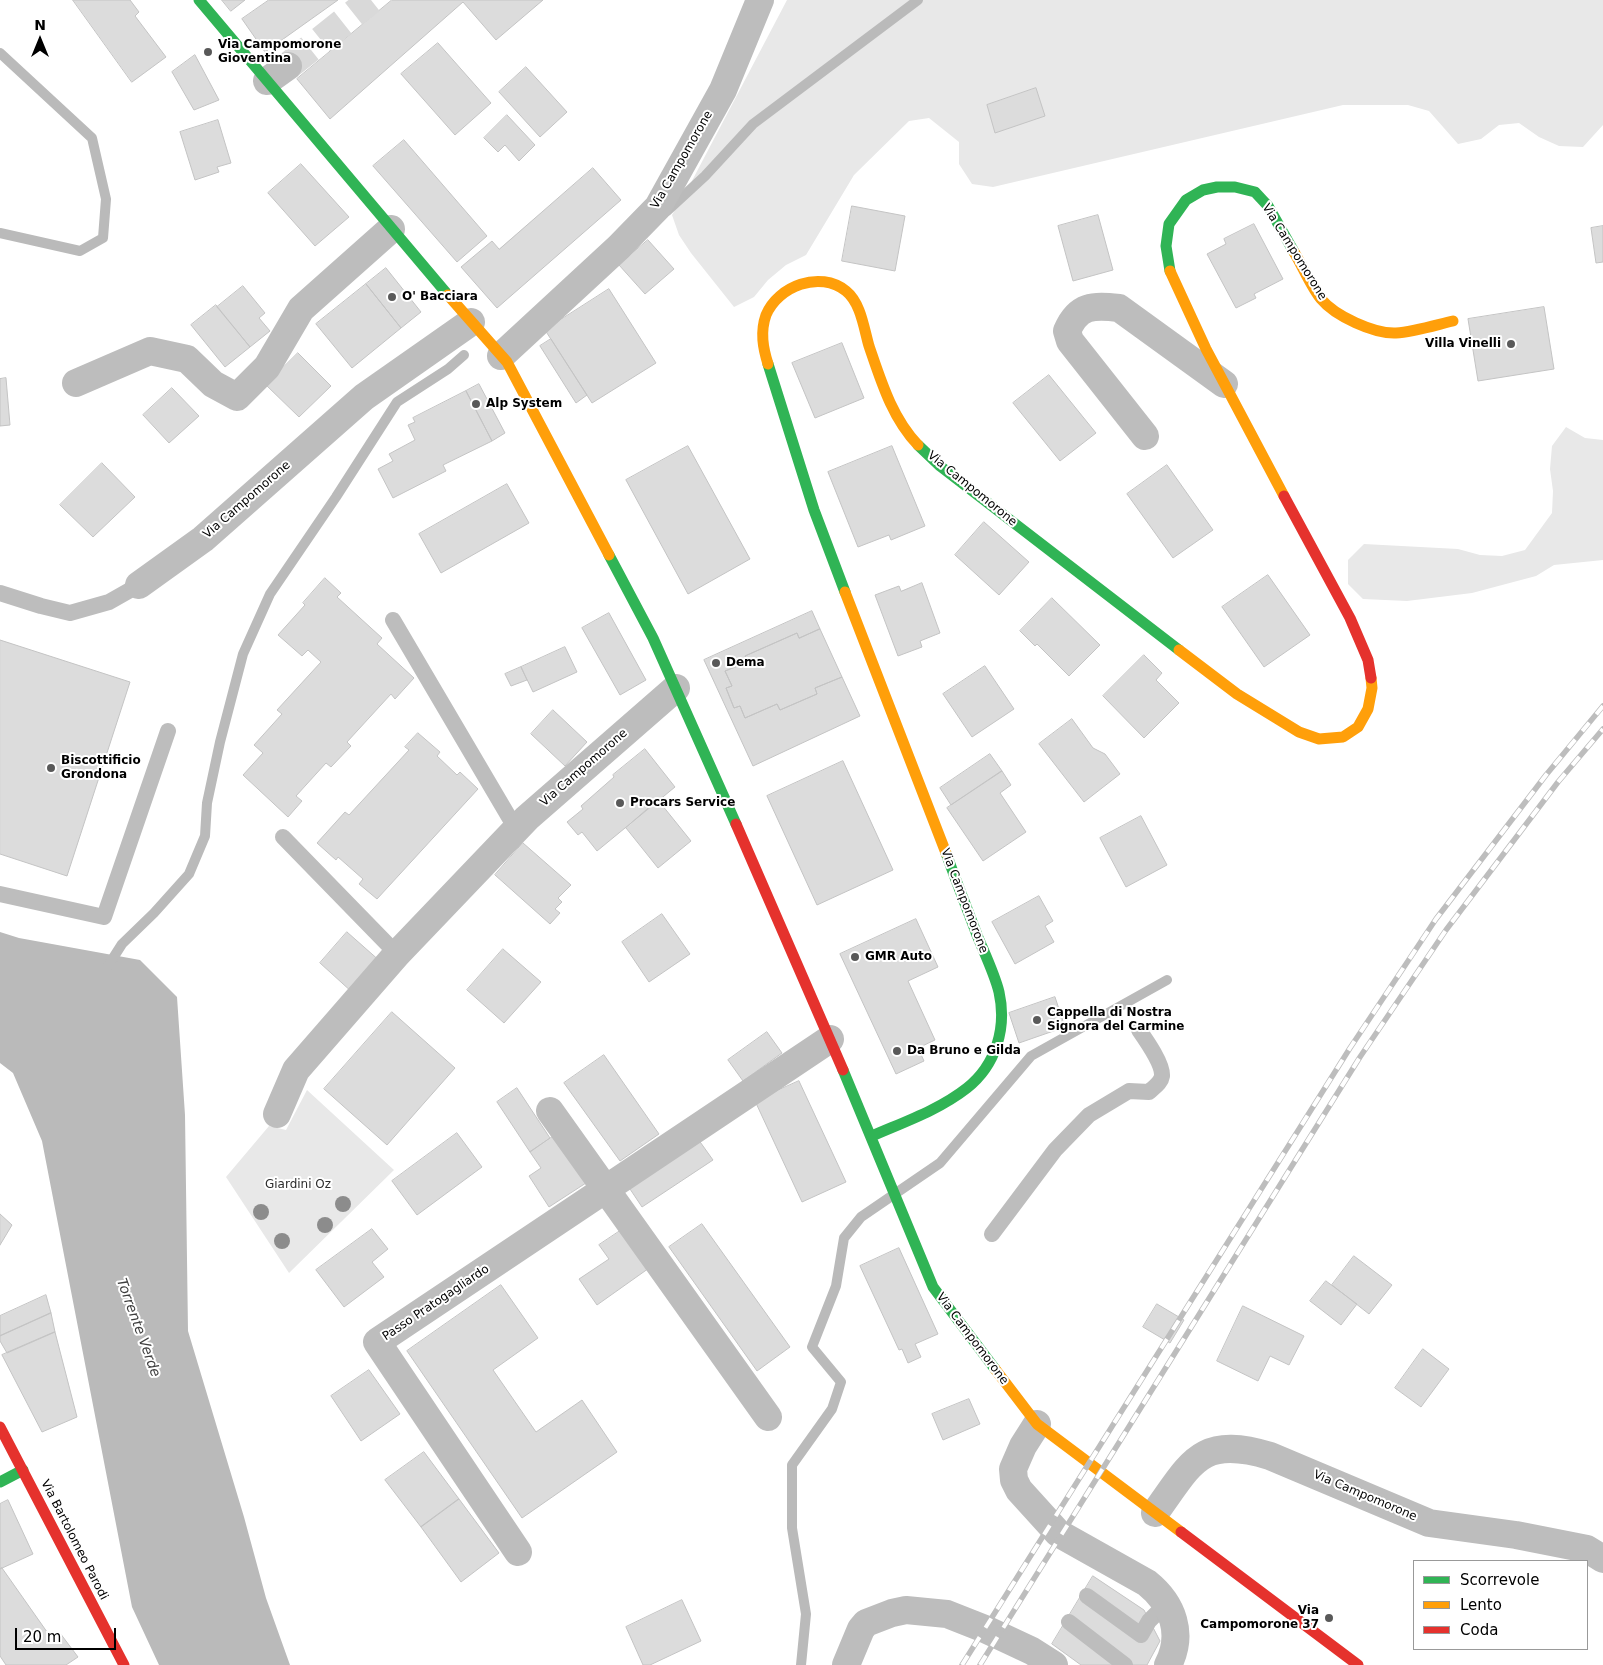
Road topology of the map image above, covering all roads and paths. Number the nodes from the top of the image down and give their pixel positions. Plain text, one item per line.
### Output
1 (199, 0) edge
2 (760, 0) edge
3 (391, 229) junction
4 (1453, 321) dead end
5 (471, 322) junction
6 (501, 356) junction
7 (76, 383) dead end
8 (1224, 384) junction
9 (1145, 436) dead end
10 (139, 585) joint
11 (0, 593) edge
12 (393, 620) dead end
13 (676, 688) junction
14 (168, 731) dead end
15 (516, 829) junction
16 (283, 837) dead end
17 (0, 894) edge
18 (397, 954) junction
19 (1139, 1030) dead end
20 (830, 1039) junction
21 (550, 1111) dead end
22 (276, 1114) dead end
23 (872, 1136) junction
24 (606, 1189) junction
25 (992, 1234) dead end
26 (768, 1417) dead end
27 (1036, 1424) junction
28 (0, 1427) edge
29 (23, 1470) junction
30 (0, 1482) edge
31 (1155, 1513) junction
32 (518, 1552) dead end
33 (1603, 1559) edge
34 (1087, 1596) dead end
35 (1166, 1604) junction
36 (1068, 1622) dead end
37 (124, 1665) edge
38 (846, 1665) edge
39 (1054, 1665) edge
40 (1125, 1665) edge
41 (1168, 1665) edge
42 (1358, 1665) edge

1 - 3 street, Via Campomorone
2 - 6 street, Via Campomorone
3 - 5 street, Via Campomorone
3 - 7 street
4 - 8 street, Via Campomorone
5 - 6 street, Via Campomorone
5 - 10 street, Via Campomorone
6 - 13 street, Via Campomorone
8 - 9 street, Via Campomorone
8 - 23 street, Via Campomorone
10 - 11 lane, Via Campomorone
12 - 15 lane
13 - 15 street, Via Campomorone
13 - 20 street, Via Campomorone
14 - 17 lane
15 - 18 street, Via Campomorone
16 - 18 lane
18 - 22 street, Via Campomorone
19 - 25 lane
20 - 23 street, Via Campomorone
20 - 24 street, Passo Pratogagliardo
21 - 24 street
23 - 27 street, Via Campomorone
24 - 26 street
24 - 32 street, Passo Pratogagliardo
27 - 31 street, Via Campomorone
27 - 35 street
28 - 29 street, Via Bartolomeo Parodi
29 - 30 street
29 - 37 street, Via Bartolomeo Parodi
31 - 33 street, Via Campomorone
31 - 42 street, Via Campomorone
34 - 35 lane
35 - 41 street
36 - 40 lane
38 - 39 street

